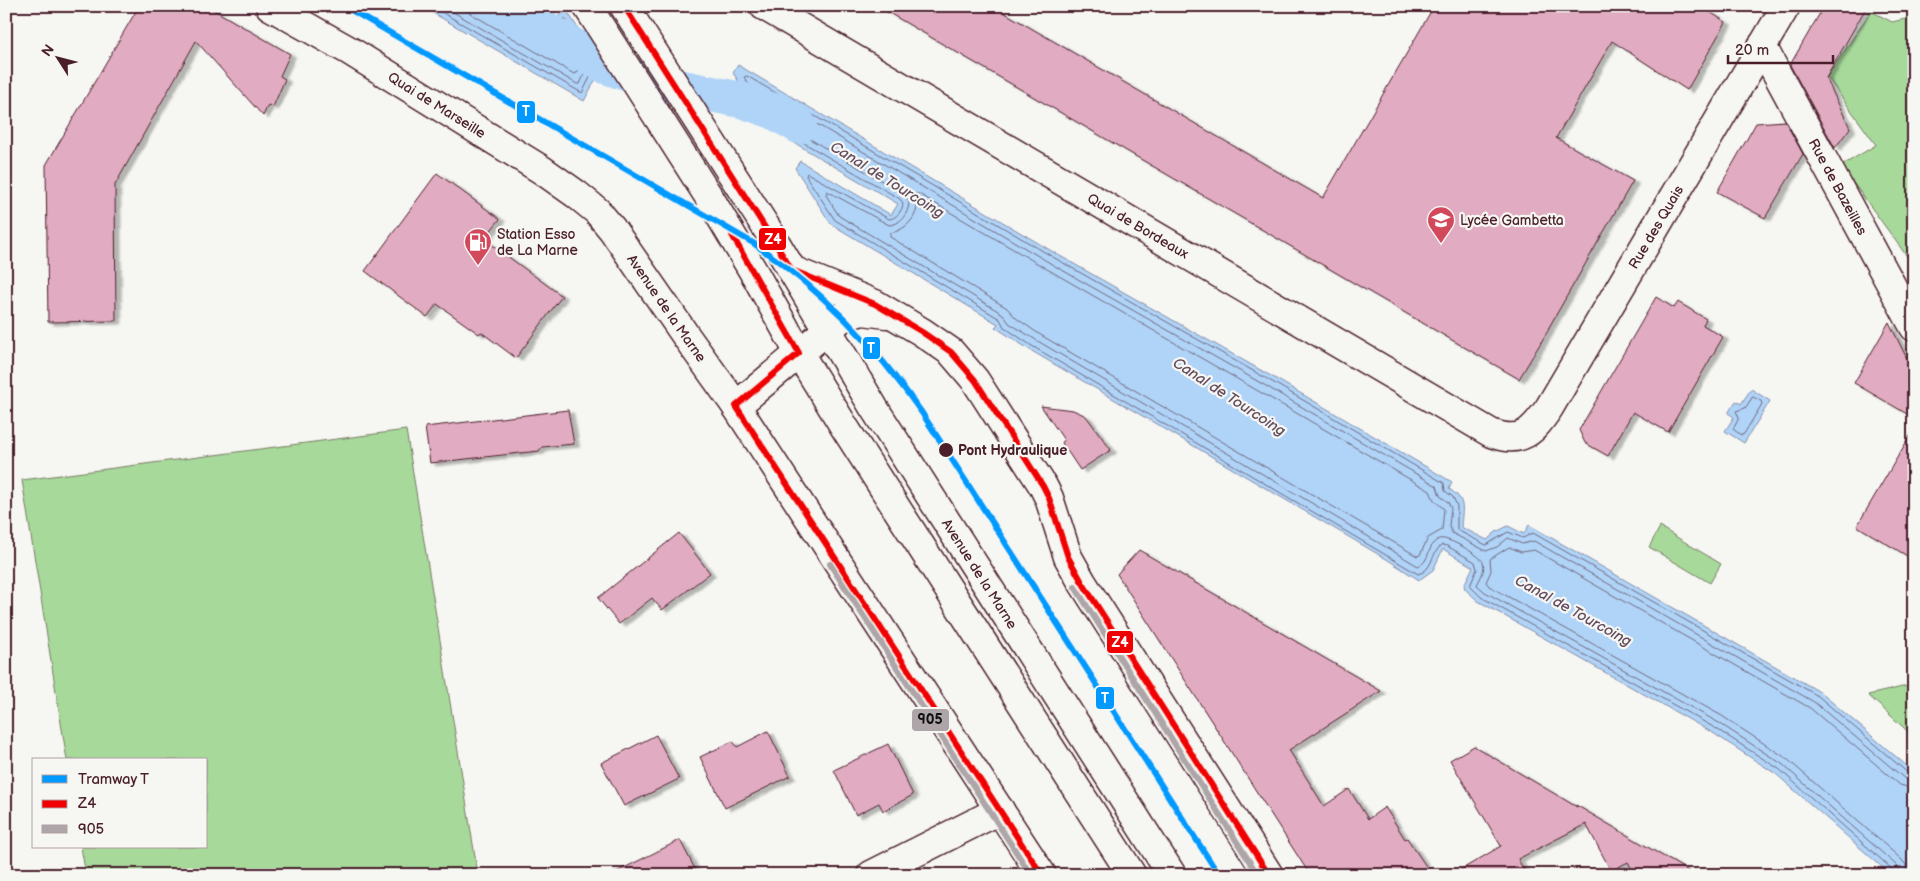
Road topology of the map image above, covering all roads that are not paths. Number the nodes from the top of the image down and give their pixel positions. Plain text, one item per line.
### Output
1 (270, 6) edge
2 (624, 6) edge
3 (764, 6) edge
4 (1786, 6) edge
5 (592, 14) edge
6 (1762, 46) junction
7 (598, 211) joint
8 (792, 270) junction
9 (893, 315) junction
10 (1914, 327) edge
11 (827, 330) junction
12 (799, 353) junction
13 (736, 406) junction
14 (1516, 438) joint
15 (1000, 810) junction
16 (871, 875) edge
17 (1042, 875) edge
18 (1132, 875) edge
19 (1172, 875) edge
20 (1269, 875) edge

1 - 7 street, Quai de Marseille
2 - 8 street, Avenue de la Marne
3 - 14 street, Quai de Bordeaux
4 - 6 street, Rue des Quais
5 - 12 street
6 - 10 street, Rue de Bazeilles
6 - 14 street, Rue des Quais
7 - 13 street, Avenue de la Marne
8 - 9 street
8 - 11 street, Avenue de la Marne
9 - 11 street
9 - 20 street
11 - 12 street
11 - 19 street, Avenue de la Marne
12 - 13 street
12 - 18 street
13 - 15 street, Avenue de la Marne
15 - 16 street
15 - 17 street, Avenue de la Marne

